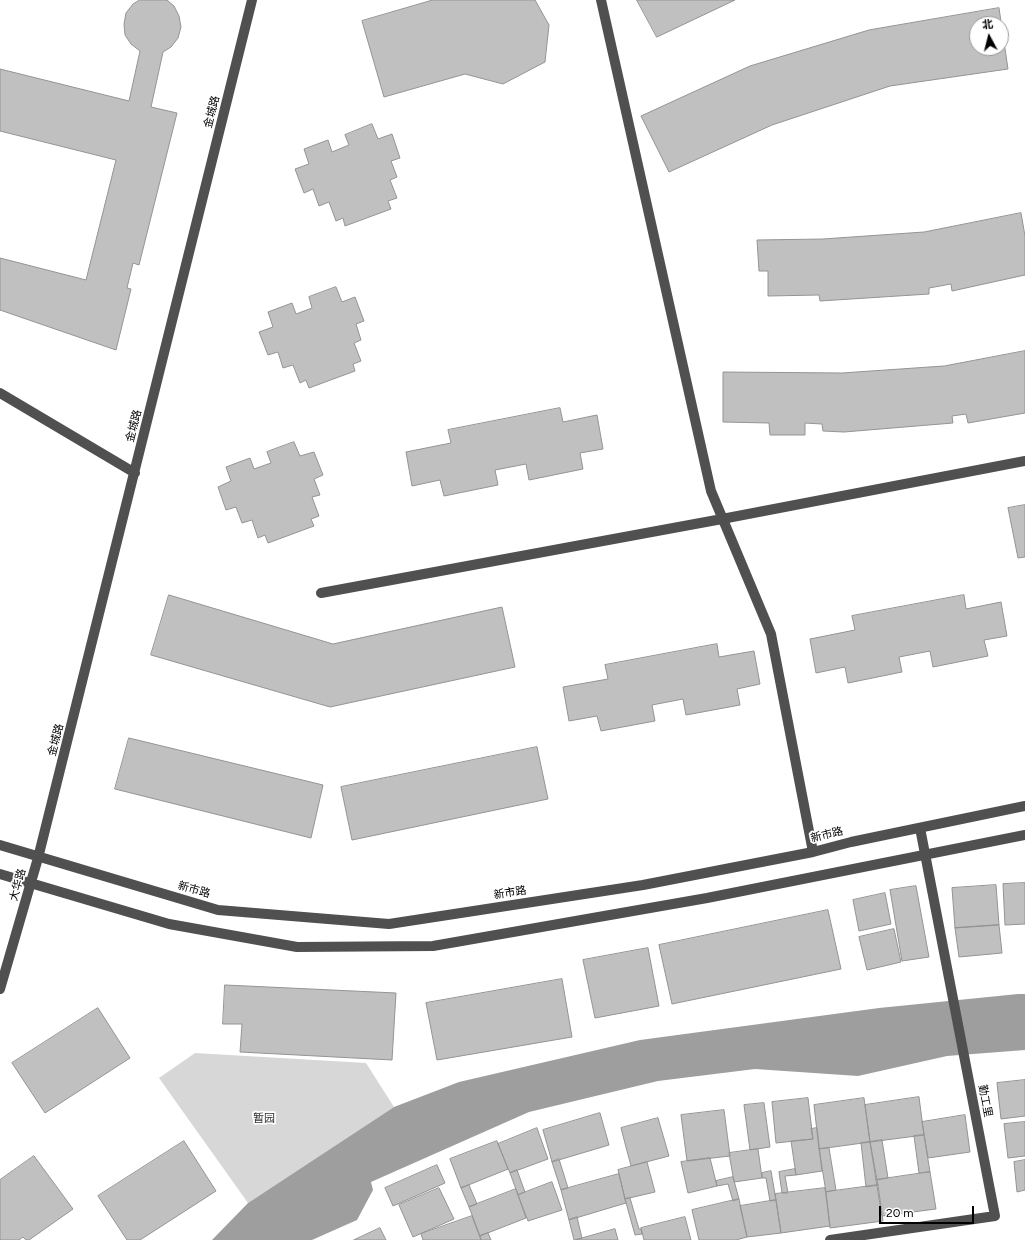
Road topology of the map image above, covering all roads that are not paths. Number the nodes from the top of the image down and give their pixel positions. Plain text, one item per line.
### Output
1 (252, 0) edge
2 (601, 0) edge
3 (0, 393) edge
4 (1025, 461) edge
5 (135, 474) junction
6 (722, 519) junction
7 (321, 593) dead end
8 (1025, 806) edge
9 (920, 828) junction
10 (1025, 835) edge
11 (0, 845) edge
12 (813, 852) junction
13 (925, 855) junction
14 (38, 858) junction
15 (0, 874) edge
16 (31, 883) junction
17 (0, 989) edge
18 (830, 1240) edge

1 - 5 street, 金城路
2 - 6 street
3 - 5 street
4 - 6 street
5 - 14 street, 金城路
6 - 7 street
6 - 12 street
8 - 9 street, 新市路
9 - 12 street, 新市路
9 - 13 street, 勤工里
10 - 13 street
11 - 14 street, 新市路
12 - 14 street, 新市路
13 - 16 street
13 - 18 street, 勤工里
14 - 16 street, 大华路
15 - 16 street
16 - 17 street, 大华路

